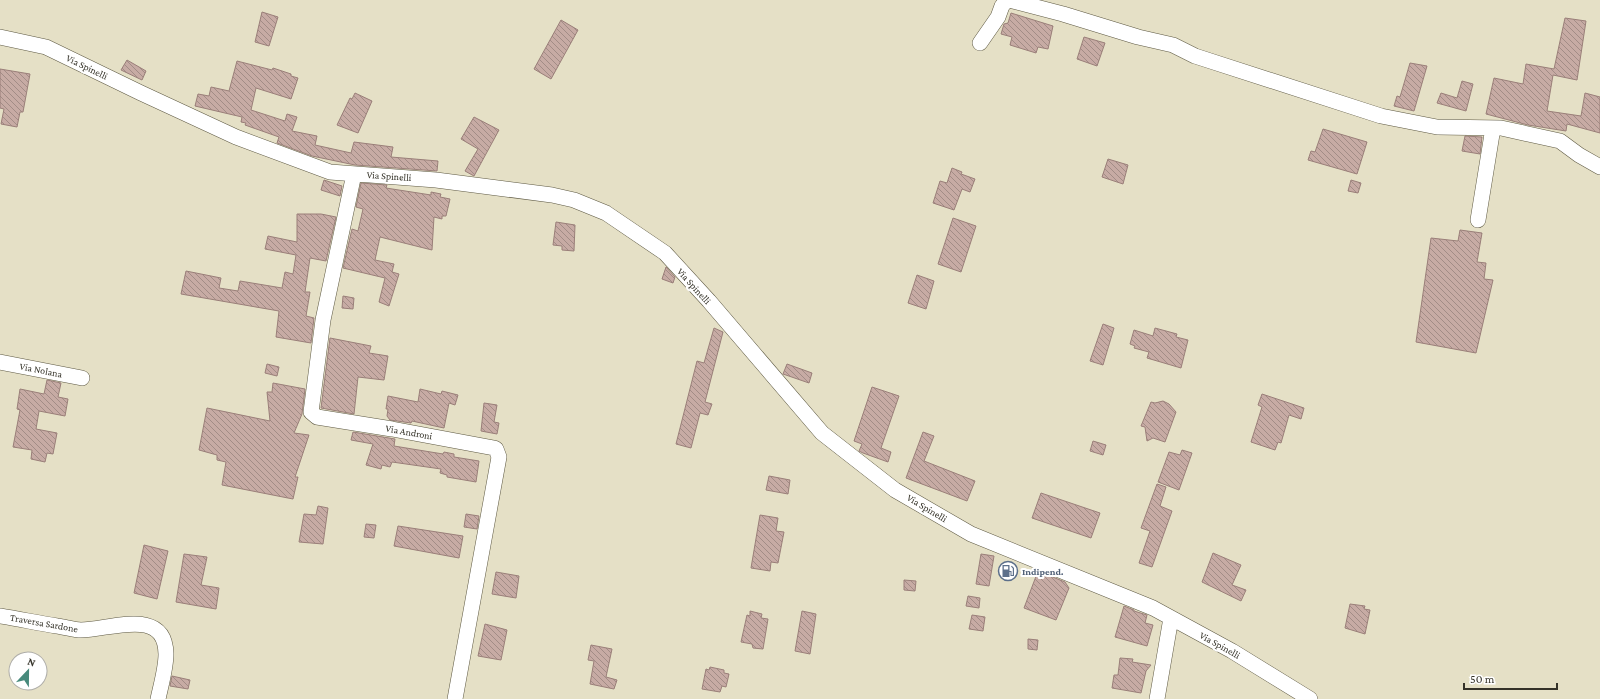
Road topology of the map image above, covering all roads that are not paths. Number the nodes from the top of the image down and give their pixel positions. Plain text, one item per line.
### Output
1 (1008, 0) edge
2 (0, 37) edge
3 (980, 43) dead end
4 (1494, 128) junction
5 (1600, 167) edge
6 (354, 174) junction
7 (1478, 220) dead end
8 (0, 362) edge
9 (82, 378) dead end
10 (0, 616) edge
11 (1171, 618) junction
12 (158, 699) edge
13 (455, 699) edge
14 (1157, 699) edge
15 (1310, 699) edge

1 - 3 street
1 - 4 street
2 - 6 street, Via Spinelli
4 - 5 street
4 - 7 street
6 - 11 street, Via Spinelli
6 - 13 street, Via Androni
8 - 9 street, Via Nolana
10 - 12 street, Traversa Sardone
11 - 14 street
11 - 15 street, Via Spinelli

